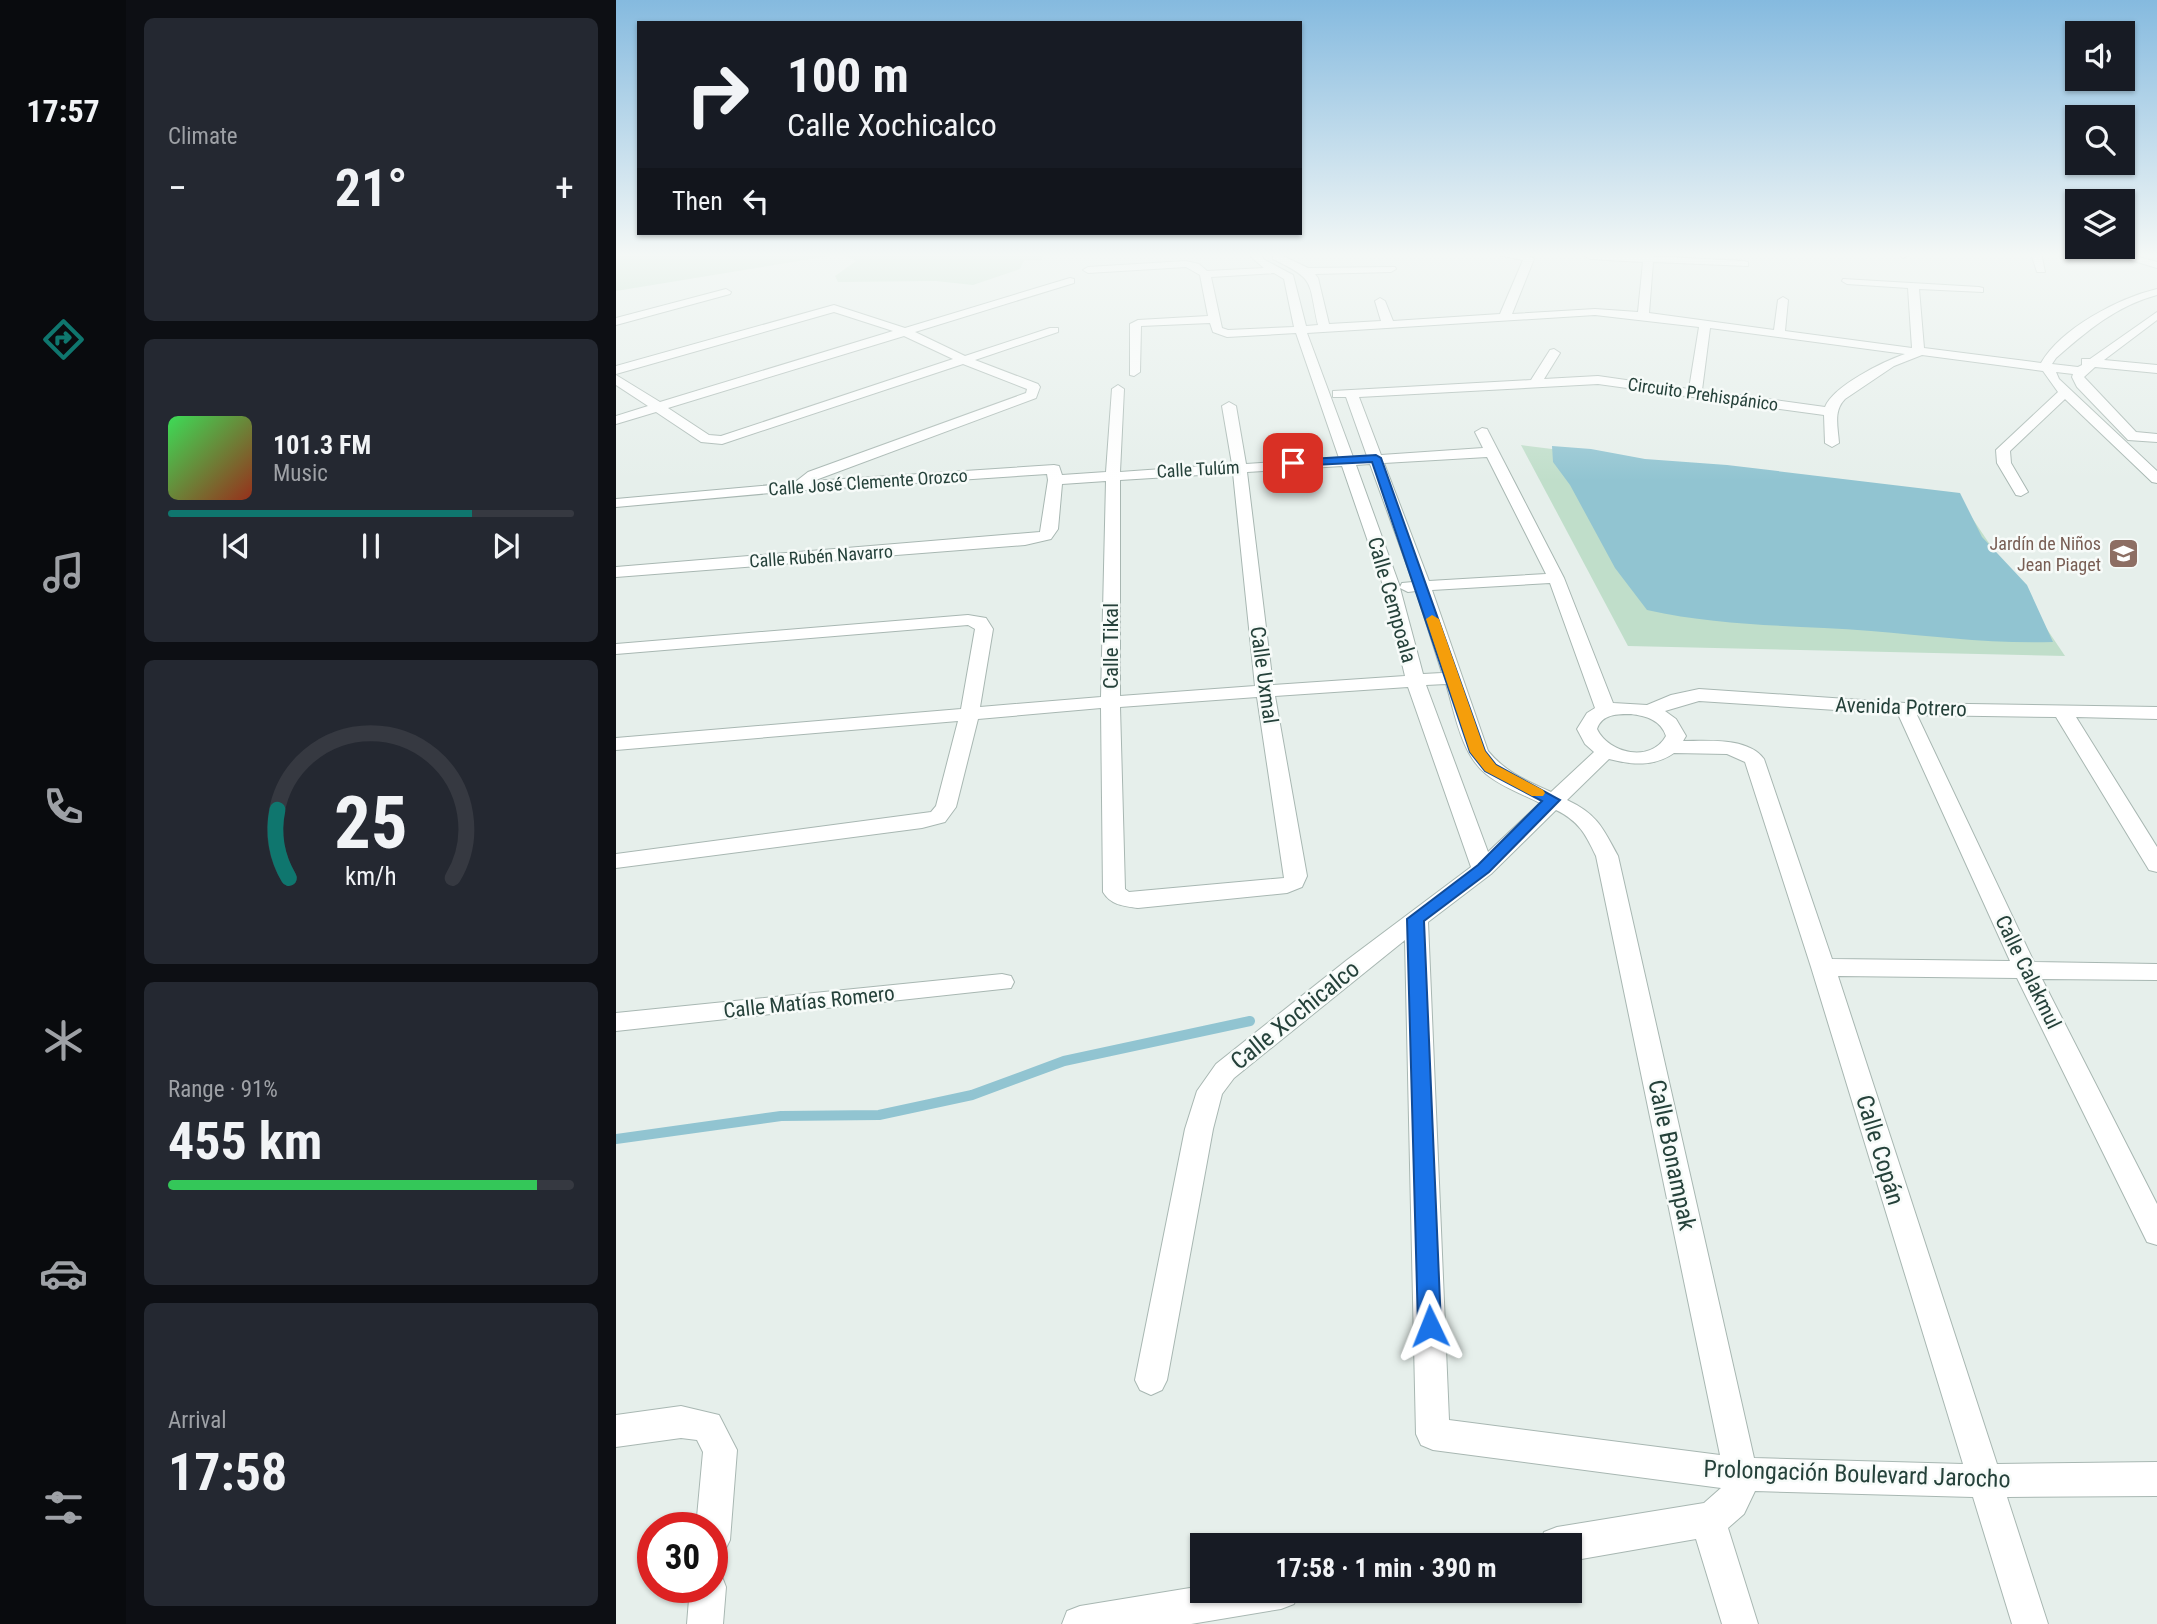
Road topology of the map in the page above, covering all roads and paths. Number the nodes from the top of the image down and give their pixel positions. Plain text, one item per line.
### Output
1 (761, 329) edge
2 (896, 329) edge
3 (916, 329) edge
4 (1134, 329) edge
5 (1218, 329) edge
6 (1314, 329) edge
7 (1704, 329) edge
8 (1744, 329) edge
9 (1780, 329) edge
10 (1917, 329) edge
11 (2084, 329) edge
12 (2139, 329) edge
13 (1054, 330) dead end
14 (1301, 331) junction
15 (906, 332) junction
16 (1779, 333) junction
17 (1919, 352) junction
18 (1554, 353) dead end
19 (966, 361) junction
20 (2048, 361) junction
21 (2157, 369) edge
22 (616, 370) edge
23 (1134, 372) dead end
24 (2084, 372) junction
25 (616, 379) edge
26 (1537, 381) junction
27 (2060, 386) junction
28 (1118, 389) dead end
29 (1351, 393) junction
30 (1695, 393) junction
31 (1325, 395) junction
32 (654, 406) junction
33 (1229, 406) dead end
34 (1830, 412) junction
35 (616, 420) edge
36 (1482, 432) dead end
37 (2132, 436) junction
38 (2157, 438) edge
39 (1832, 443) dead end
40 (1494, 452) junction
41 (1376, 458) junction
42 (1348, 460) junction
43 (2157, 461) edge
44 (1239, 466) junction
45 (1111, 474) junction
46 (2157, 479) edge
47 (1055, 480) junction
48 (793, 487) junction
49 (2021, 492) dead end
50 (616, 503) edge
51 (616, 572) edge
52 (1556, 578) junction
53 (1422, 585) junction
54 (1392, 588) junction
55 (616, 649) edge
56 (1451, 678) junction
57 (1415, 679) junction
58 (1265, 692) junction
59 (1111, 702) junction
60 (1905, 709) junction
61 (1606, 710) junction
62 (1649, 711) junction
63 (2062, 711) junction
64 (2157, 713) edge
65 (969, 715) junction
66 (616, 744) edge
67 (1671, 747) junction
68 (1606, 751) junction
69 (1552, 800) junction
70 (616, 861) edge
71 (2157, 865) edge
72 (1483, 869) junction
73 (1123, 899) joint
74 (1416, 919) junction
75 (1823, 967) junction
76 (2025, 969) junction
77 (2157, 972) edge
78 (1002, 982) dead end
79 (616, 1022) edge
80 (2157, 1233) edge
81 (1151, 1380) dead end
82 (616, 1430) edge
83 (1741, 1474) junction
84 (2157, 1479) edge
85 (1983, 1481) junction
86 (714, 1512) edge
87 (1708, 1520) junction
88 (1582, 1541) edge
89 (707, 1603) edge
90 (1208, 1603) edge
91 (705, 1624) edge
92 (1080, 1624) edge
93 (1740, 1624) edge
94 (2030, 1624) edge

1 - 22 street
2 - 15 street
3 - 15 street
4 - 23 street
5 - 14 street
6 - 14 street
7 - 30 street
8 - 16 street
9 - 16 street
10 - 17 street
11 - 20 street
12 - 24 street
13 - 19 street
14 - 31 street, Calle Cempoala
15 - 19 street
15 - 32 street
16 - 17 street
17 - 20 street
17 - 27 street
17 - 34 street
18 - 26 street
19 - 32 street
19 - 48 street
20 - 24 street
20 - 27 street
21 - 24 street
24 - 27 street
24 - 37 street
25 - 32 street
26 - 29 street, Circuito Prehispánico
26 - 30 street, Circuito Prehispánico
27 - 46 street
27 - 49 street
28 - 45 street, Calle Tikal
29 - 31 street, Circuito Prehispánico
29 - 41 street, Calle Cempoala
30 - 34 street, Circuito Prehispánico
31 - 42 street, Calle Cempoala
32 - 35 street
33 - 44 street, Calle Uxmal
34 - 39 street
36 - 40 street
37 - 38 street
37 - 43 street
40 - 41 street, Calle Tulúm
40 - 52 street
41 - 42 street, Calle Tulúm
41 - 53 street, Calle Cempoala
42 - 44 street, Calle Tulúm
42 - 54 street, Calle Cempoala
44 - 45 street, Calle Tulúm
44 - 58 street, Calle Uxmal
45 - 47 street, Calle José Clemente Orozco
45 - 59 street, Calle Tikal
47 - 48 street, Calle José Clemente Orozco
47 - 51 street, Calle Rubén Navarro
48 - 50 street, Calle José Clemente Orozco
52 - 53 street
52 - 61 street
53 - 54 street
53 - 56 street, Calle Cempoala
54 - 57 street, Calle Cempoala
55 - 65 street
56 - 57 street
56 - 69 street, Calle Cempoala
57 - 58 street
57 - 72 street, Calle Cempoala
58 - 59 street
58 - 73 street, Calle Uxmal
59 - 65 street
59 - 73 street, Calle Tikal
60 - 62 street, Avenida Potrero
60 - 63 street, Avenida Potrero
60 - 76 street, Calle Calakmul
61 - 62 street
61 - 68 street
62 - 67 street
63 - 64 street, Avenida Potrero
63 - 71 street
65 - 66 street
65 - 70 street
67 - 68 street
67 - 75 street, Calle Copán
68 - 69 street, Calle Xochicalco
69 - 72 street, Calle Xochicalco
69 - 83 street, Calle Bonampak
72 - 74 street, Calle Xochicalco
74 - 81 street, Calle Xochicalco
74 - 83 street, Prolongación Boulevard Jarocho
75 - 76 street
75 - 85 street, Calle Copán
76 - 77 street
76 - 80 street, Calle Calakmul
78 - 79 street, Calle Matías Romero
82 - 86 street
83 - 85 street, Prolongación Boulevard Jarocho
83 - 87 street
84 - 85 street, Prolongación Boulevard Jarocho
85 - 94 street, Calle Copán
87 - 88 street
87 - 93 street
89 - 91 street
90 - 92 street

